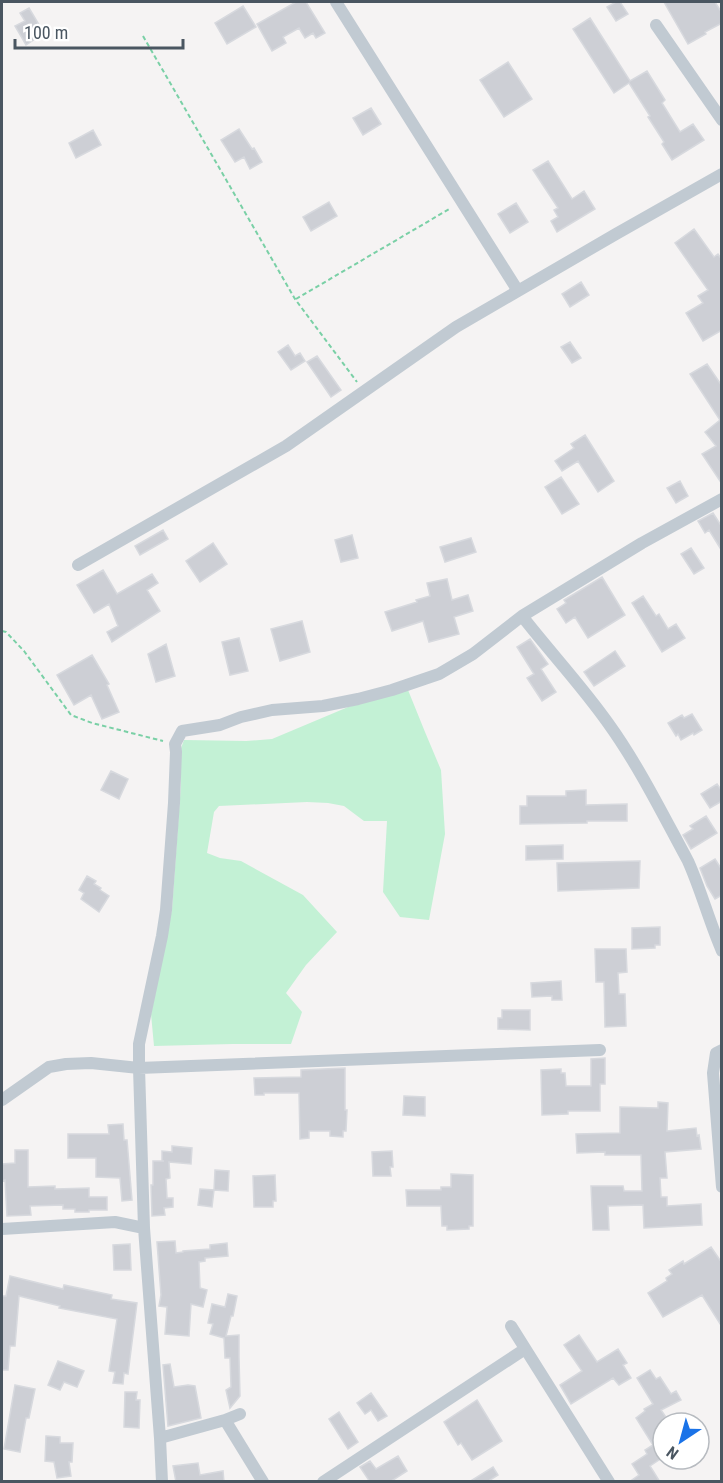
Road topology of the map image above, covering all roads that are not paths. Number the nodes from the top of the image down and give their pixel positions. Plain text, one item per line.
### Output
1 (336, 2) edge
2 (656, 25) dead end
3 (722, 120) edge
4 (722, 174) edge
5 (518, 291) junction
6 (722, 499) edge
7 (78, 566) dead end
8 (522, 616) junction
9 (722, 951) edge
10 (600, 1050) dead end
11 (722, 1050) edge
12 (139, 1068) junction
13 (2, 1100) edge
14 (722, 1187) edge
15 (144, 1228) junction
16 (2, 1229) edge
17 (510, 1326) dead end
18 (525, 1349) junction
19 (240, 1414) dead end
20 (225, 1420) junction
21 (160, 1438) junction
22 (162, 1482) edge
23 (263, 1482) edge
24 (323, 1482) edge
25 (609, 1482) edge

1 - 5 street
2 - 3 street
4 - 5 street
5 - 7 street
6 - 8 street
8 - 9 street
8 - 12 street
10 - 12 street
11 - 14 street
12 - 13 street
12 - 15 street
15 - 16 street
15 - 21 street
17 - 18 street
18 - 24 street
18 - 25 street
19 - 20 street
20 - 21 street
20 - 23 street
21 - 22 street

